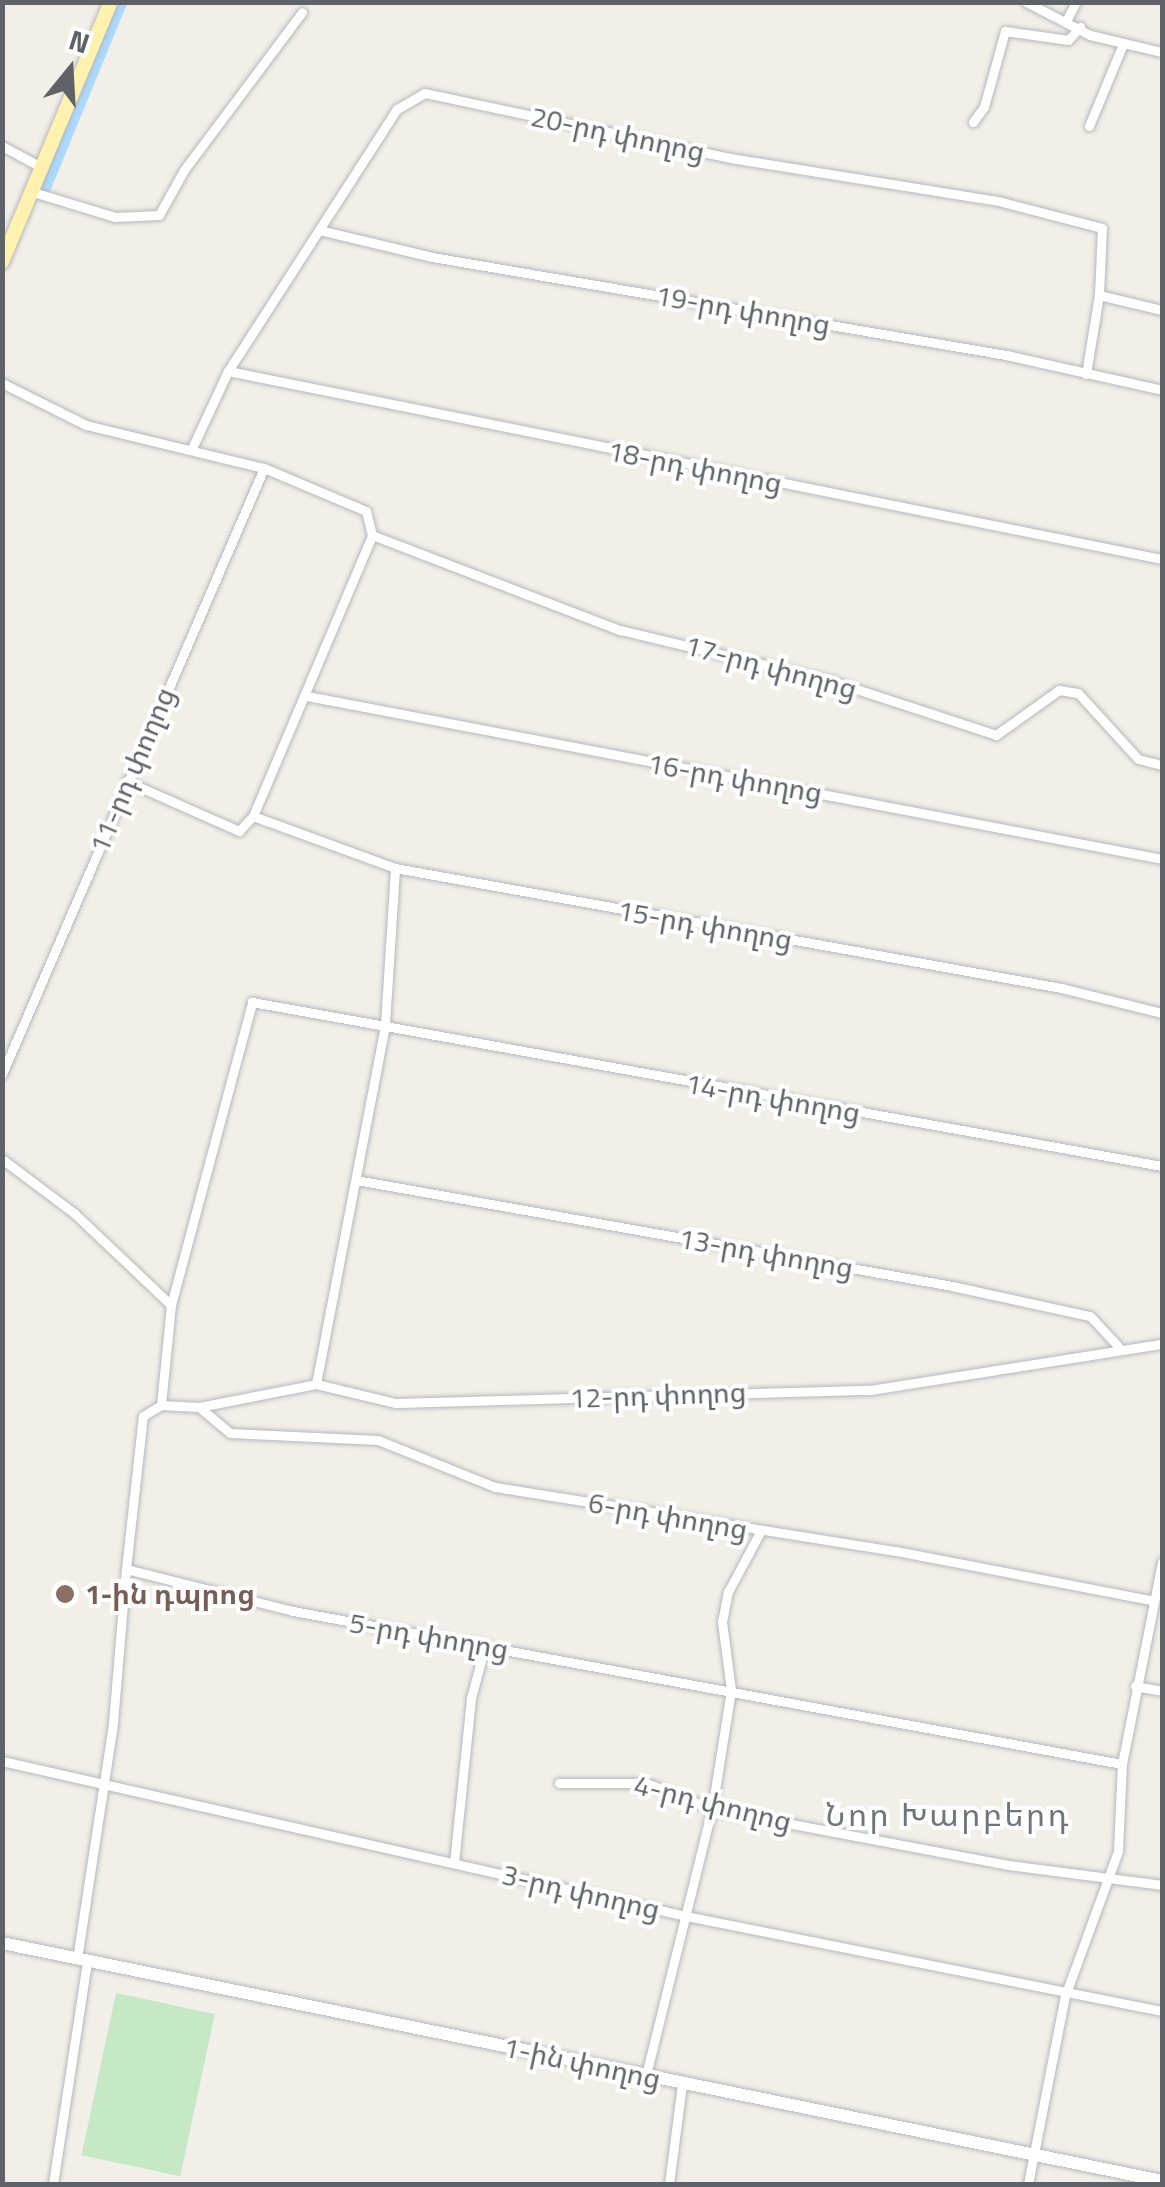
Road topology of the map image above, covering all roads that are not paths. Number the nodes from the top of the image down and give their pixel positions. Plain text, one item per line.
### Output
1 (111, 2) edge
2 (1026, 2) edge
3 (1076, 2) edge
4 (302, 12) dead end
5 (1067, 19) junction
6 (1080, 27) junction
7 (1123, 44) junction
8 (1162, 52) edge
9 (973, 122) dead end
10 (1090, 126) dead end
11 (2, 146) edge
12 (43, 168) junction
13 (33, 192) junction
14 (323, 231) junction
15 (2, 262) edge
16 (1099, 295) junction
17 (1162, 310) edge
18 (228, 370) junction
19 (1086, 374) junction
20 (2, 384) edge
21 (1162, 390) edge
22 (193, 446) junction
23 (264, 468) junction
24 (372, 535) junction
25 (1162, 559) edge
26 (307, 696) junction
27 (1162, 764) edge
28 (126, 781) junction
29 (253, 816) junction
30 (1162, 859) edge
31 (396, 868) junction
32 (1162, 1013) edge
33 (385, 1024) junction
34 (2, 1074) edge
35 (2, 1159) edge
36 (1162, 1166) edge
37 (356, 1180) junction
38 (171, 1305) junction
39 (1162, 1344) edge
40 (1118, 1346) junction
41 (316, 1384) junction
42 (161, 1405) junction
43 (200, 1407) junction
44 (760, 1532) junction
45 (1162, 1562) edge
46 (126, 1569) junction
47 (1150, 1600) junction
48 (485, 1646) junction
49 (1135, 1686) junction
50 (731, 1690) junction
51 (1162, 1692) edge
52 (2, 1761) edge
53 (1122, 1764) junction
54 (558, 1783) dead end
55 (103, 1787) junction
56 (712, 1808) junction
57 (454, 1863) junction
58 (1106, 1878) junction
59 (1162, 1885) edge
60 (686, 1916) junction
61 (2, 1942) edge
62 (82, 1961) junction
63 (1065, 1996) junction
64 (1162, 2011) edge
65 (646, 2075) junction
66 (682, 2084) junction
67 (1037, 2155) junction
68 (1162, 2181) edge
69 (53, 2184) edge
70 (669, 2184) edge
71 (1028, 2184) edge

1 - 12 main road
2 - 5 street
3 - 5 street
4 - 13 street
5 - 6 street
6 - 7 street
6 - 9 street
7 - 8 street
7 - 10 street
11 - 12 street
12 - 13 main road
13 - 15 main road
14 - 16 street, 20-րդ փողոց
14 - 18 street, 20-րդ փողոց
14 - 19 street, 19-րդ փողոց
16 - 17 street
16 - 19 street
18 - 22 street, 20-րդ փողոց
18 - 25 street, 18-րդ փողոց
19 - 21 street, 19-րդ փողոց
20 - 22 street
22 - 23 street
23 - 24 street
23 - 28 street, 11-րդ փողոց
24 - 26 street
24 - 27 street, 17-րդ փողոց
26 - 29 street
26 - 30 street, 16-րդ փողոց
28 - 29 street
28 - 34 street, 11-րդ փողոց
29 - 31 street, 15-րդ փողոց
31 - 32 street, 15-րդ փողոց
31 - 33 street
33 - 36 street, 14-րդ փողոց
33 - 37 street
33 - 38 street, 14-րդ փողոց
35 - 38 street
37 - 40 street, 13-րդ փողոց
37 - 41 street
38 - 42 street
39 - 40 street
40 - 41 street, 12-րդ փողոց
41 - 43 street, 12-րդ փողոց
42 - 43 street, 12-րդ փողոց
42 - 46 street
43 - 44 street, 6-րդ փողոց
44 - 47 street, 6-րդ փողոց
44 - 50 street
45 - 47 street
46 - 48 street, 5-րդ փողոց
46 - 55 street
47 - 49 street
48 - 50 street, 5-րդ փողոց
48 - 57 street
49 - 51 street
49 - 53 street
50 - 53 street, 5-րդ փողոց
50 - 56 street
52 - 55 street, 3-րդ փողոց
53 - 58 street
54 - 56 street, 4-րդ փողոց
55 - 57 street, 3-րդ փողոց
55 - 62 street
56 - 58 street, 4-րդ փողոց
56 - 60 street
57 - 60 street, 3-րդ փողոց
58 - 59 street, 4-րդ փողոց
58 - 63 street
60 - 63 street, 3-րդ փողոց
60 - 65 street
61 - 62 main road, 1-ին փողոց
62 - 65 main road, 1-ին փողոց
62 - 69 street
63 - 64 street, 3-րդ փողոց
63 - 67 street
65 - 66 main road, 1-ին փողոց
66 - 67 main road, 1-ին փողոց
66 - 70 street
67 - 68 main road, 1-ին փողոց
67 - 71 street

